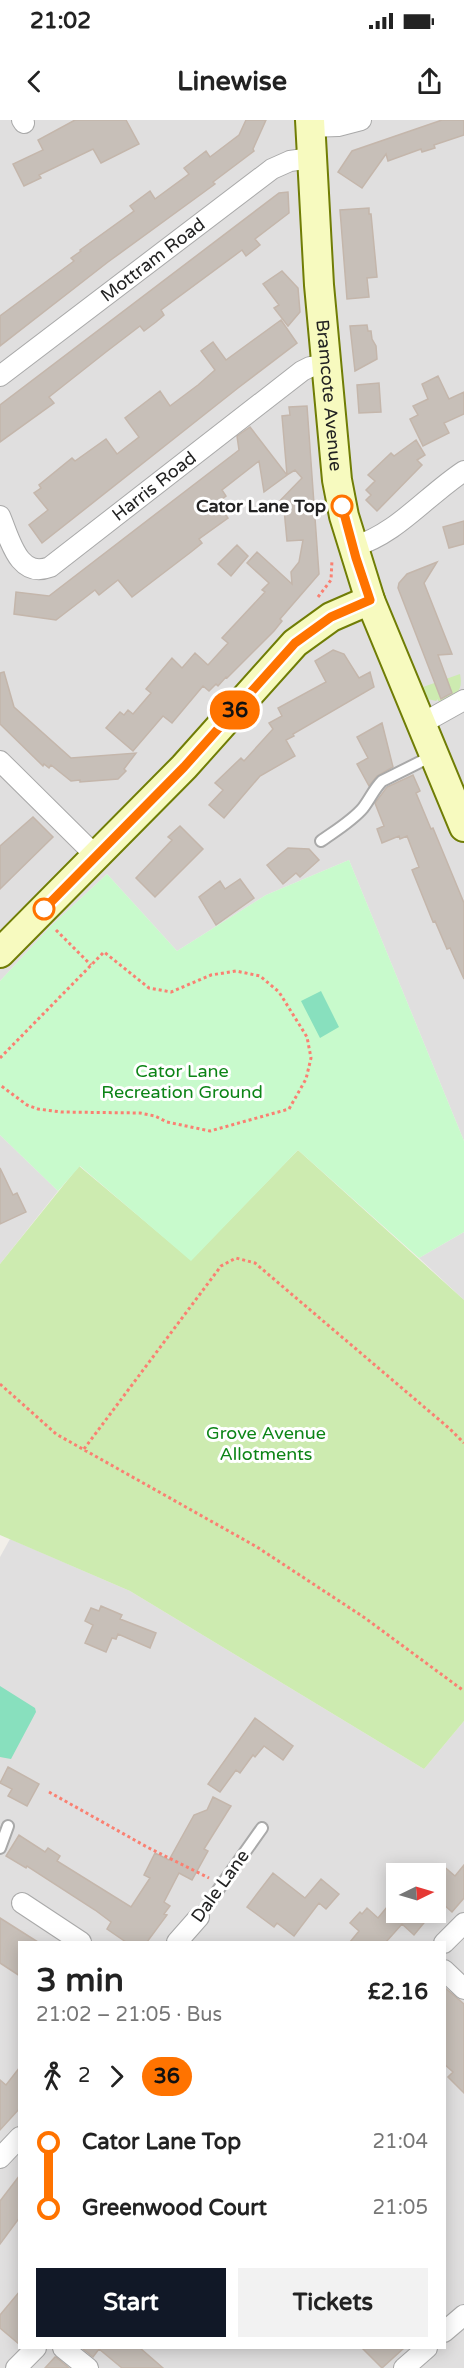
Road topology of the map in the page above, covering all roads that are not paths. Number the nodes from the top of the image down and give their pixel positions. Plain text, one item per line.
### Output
1 (361, 120) edge
2 (310, 123) edge
3 (311, 158) junction
4 (327, 364) junction
5 (0, 376) edge
6 (464, 471) edge
7 (0, 516) edge
8 (342, 549) junction
9 (370, 600) junction
10 (464, 700) edge
11 (421, 724) junction
12 (434, 755) junction
13 (0, 760) edge
14 (464, 827) edge
15 (321, 841) dead end
16 (96, 856) junction
17 (0, 953) edge
18 (8, 1826) dead end
19 (262, 1828) dead end
20 (0, 1848) edge
21 (22, 1904) dead end
22 (200, 1917) joint
23 (464, 1923) edge
24 (76, 1931) edge
25 (178, 1941) edge
26 (445, 1941) edge
27 (446, 1972) edge
28 (464, 1989) edge
29 (464, 2315) edge
30 (446, 2330) edge
31 (35, 2349) edge
32 (64, 2349) edge
33 (426, 2349) edge
34 (16, 2368) edge
35 (88, 2368) edge
36 (404, 2368) edge

1 - 2 street
2 - 3 street, Bramcote Avenue
3 - 4 street, Bramcote Avenue
3 - 5 street, Mottram Road
4 - 7 street, Harris Road
4 - 8 street, Bramcote Avenue
6 - 8 street
8 - 9 street, Bramcote Avenue
9 - 11 street, Bramcote Avenue
9 - 16 street
10 - 11 street
11 - 12 street, Bramcote Avenue
12 - 14 street, Bramcote Avenue
12 - 15 lane
13 - 16 street
16 - 17 street
18 - 20 lane
19 - 22 lane, Dale Lane
21 - 24 street
22 - 25 street, Dale Lane
23 - 26 street
27 - 28 street
29 - 30 street
31 - 34 street
32 - 35 street
33 - 36 street

